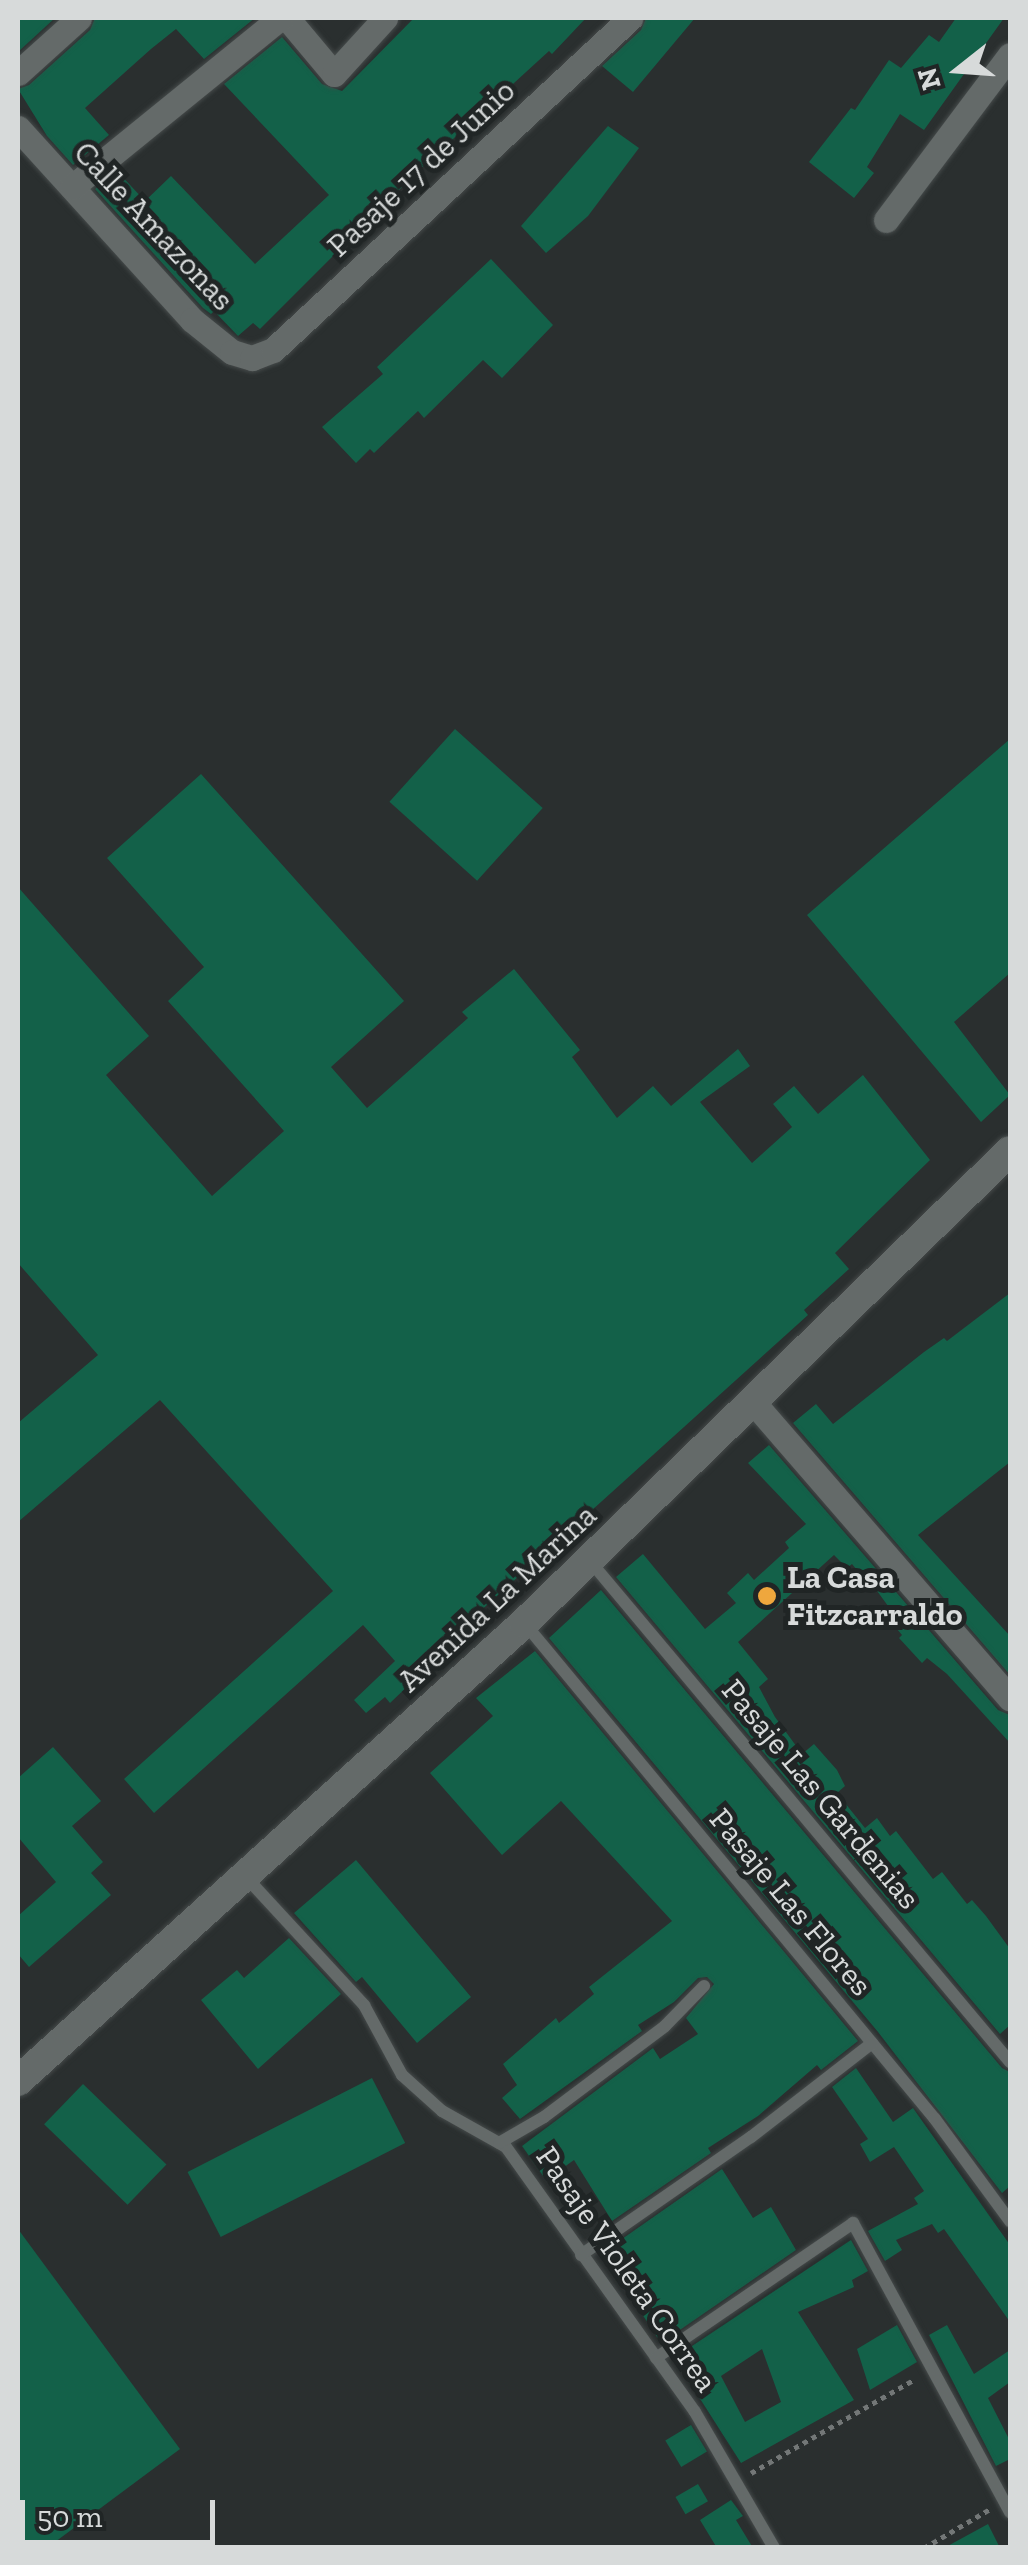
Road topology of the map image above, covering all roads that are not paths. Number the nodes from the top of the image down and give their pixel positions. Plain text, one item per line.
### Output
1 (80, 18) edge
2 (284, 18) edge
3 (385, 18) edge
4 (630, 18) edge
5 (1010, 55) edge
6 (18, 73) edge
7 (18, 128) edge
8 (72, 187) junction
9 (886, 220) dead end
10 (252, 358) joint
11 (1010, 1150) edge
12 (754, 1403) junction
13 (590, 1561) junction
14 (524, 1623) junction
15 (1010, 1699) edge
16 (244, 1876) junction
17 (704, 1986) dead end
18 (872, 2043) junction
19 (1010, 2062) edge
20 (18, 2081) edge
21 (499, 2143) junction
22 (1010, 2222) edge
23 (582, 2255) junction
24 (656, 2358) junction
25 (1008, 2506) edge
26 (774, 2548) edge

1 - 6 street
2 - 3 street
2 - 8 street
4 - 10 street, Pasaje 17 de Junio
5 - 9 street
7 - 8 street, Calle Amazonas
8 - 10 street, Calle Amazonas
11 - 12 main road, Avenida La Marina
12 - 13 main road, Avenida La Marina
12 - 15 street
13 - 14 main road, Avenida La Marina
13 - 19 lane, Pasaje Las Gardenias
14 - 16 main road, Avenida La Marina
14 - 18 lane, Pasaje Las Flores
16 - 20 main road, Avenida La Marina
16 - 21 lane, Pasaje Violeta Correa
17 - 21 lane
18 - 22 lane, Pasaje Las Flores
18 - 23 lane
21 - 23 lane, Pasaje Violeta Correa
23 - 24 lane, Pasaje Violeta Correa
24 - 25 lane
24 - 26 lane, Pasaje Violeta Correa

